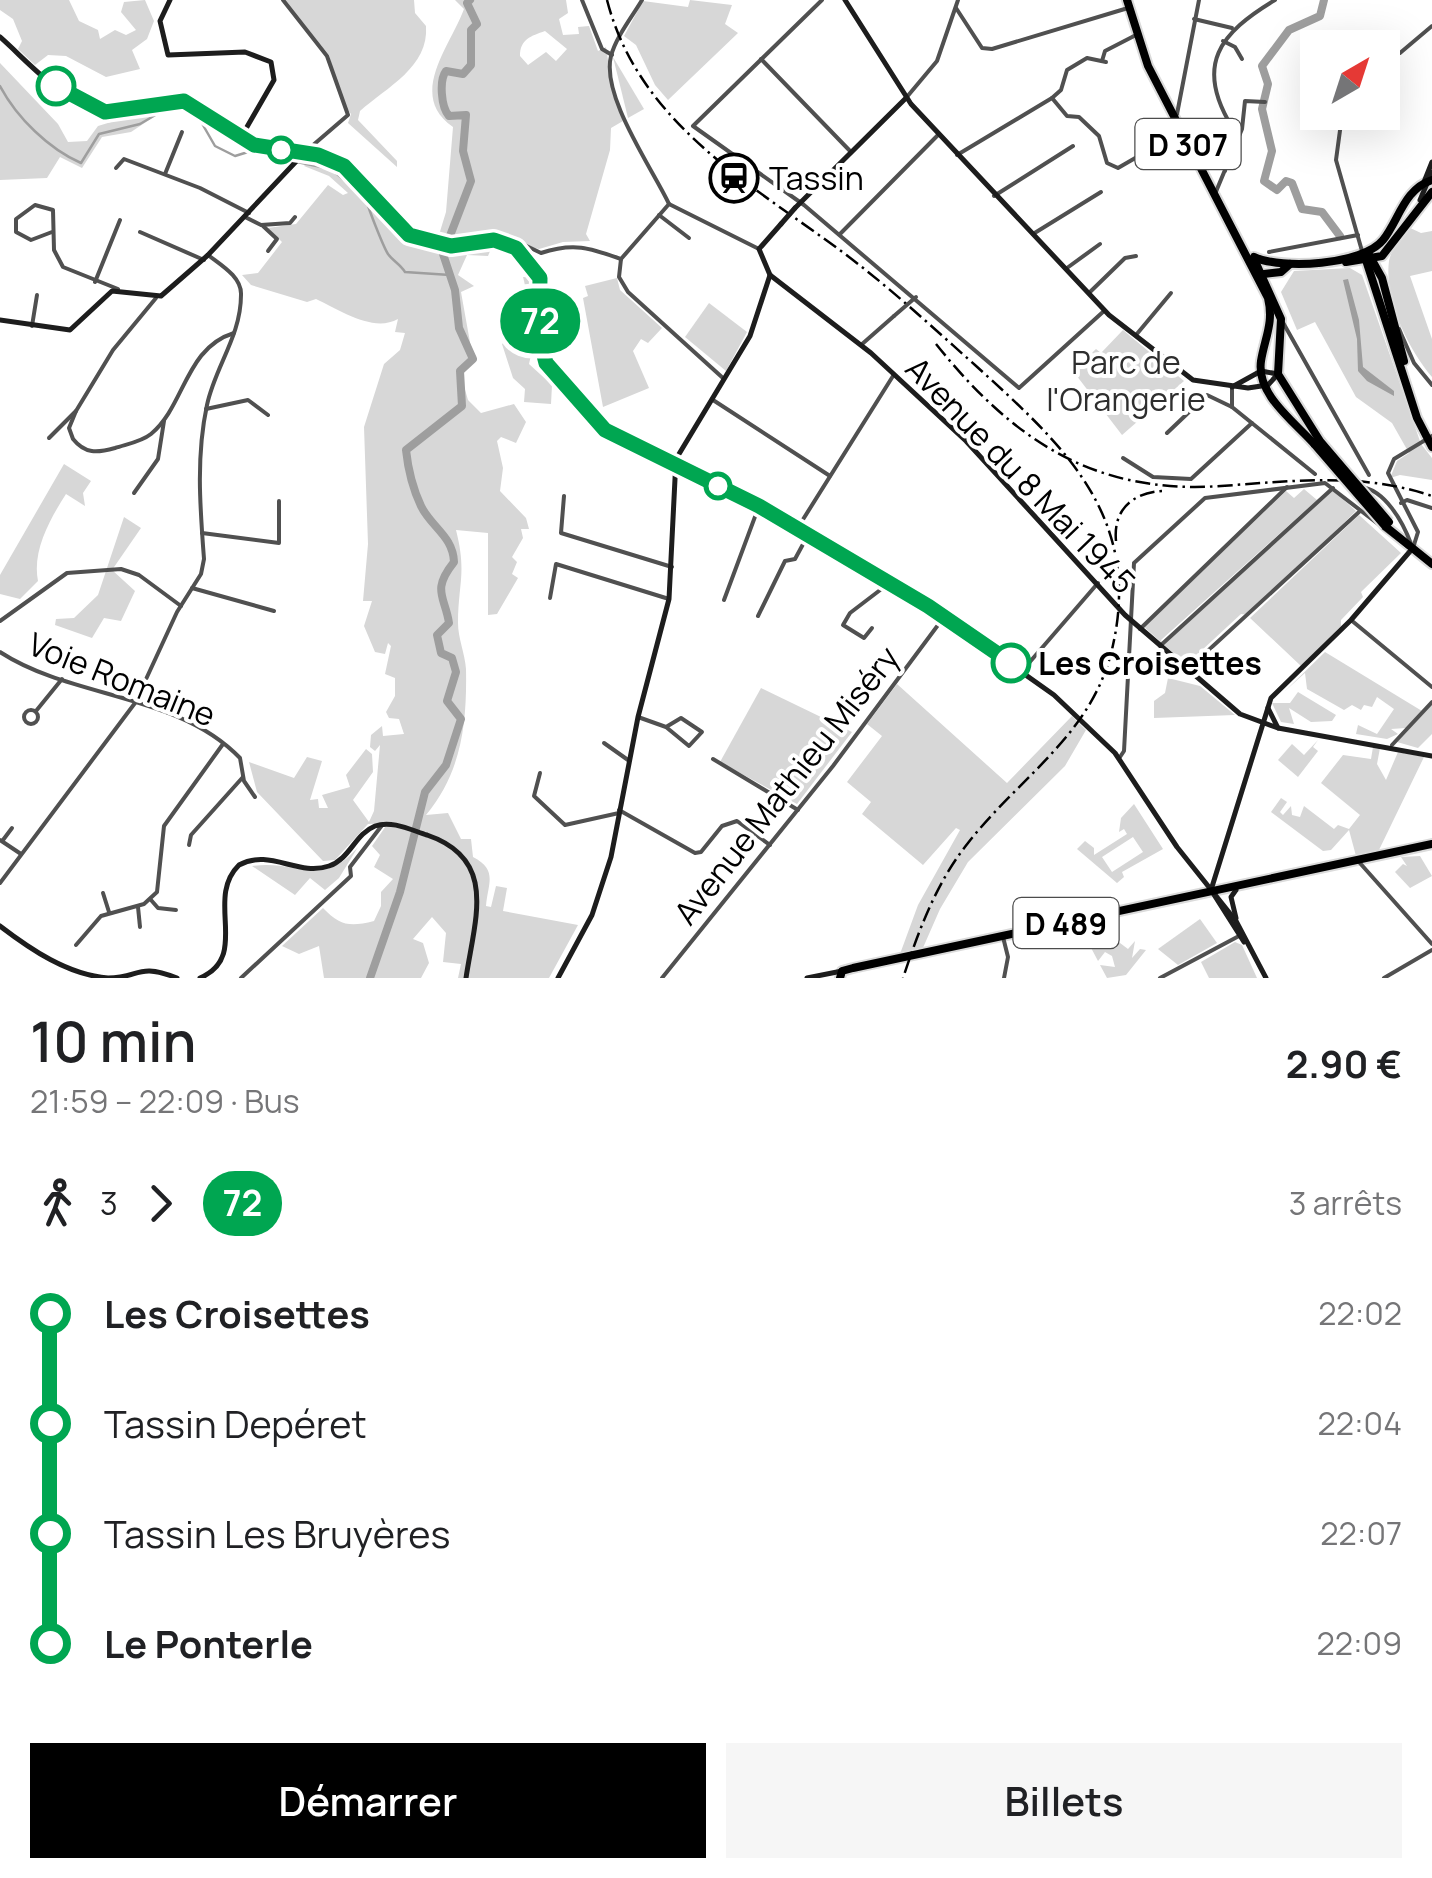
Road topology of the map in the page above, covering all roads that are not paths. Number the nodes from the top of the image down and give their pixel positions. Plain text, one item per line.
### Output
1 (170, 0) edge
2 (282, 0) edge
3 (582, 0) edge
4 (642, 0) edge
5 (822, 0) edge
6 (845, 0) edge
7 (958, 0) edge
8 (1199, 0) edge
9 (1276, 0) edge
10 (1128, 3) edge
11 (956, 8) junction
12 (1194, 20) junction
13 (1432, 26) edge
14 (1232, 28) junction
15 (1136, 35) junction
16 (0, 37) edge
17 (1222, 41) junction
18 (1400, 53) dead end
19 (612, 54) junction
20 (760, 58) junction
21 (1242, 59) dead end
22 (906, 98) junction
23 (1052, 98) junction
24 (1264, 102) dead end
25 (1174, 116) junction
26 (1340, 130) edge
27 (182, 132) dead end
28 (938, 135) junction
29 (240, 138) junction
30 (1073, 146) dead end
31 (852, 152) junction
32 (956, 155) junction
33 (1136, 156) dead end
34 (302, 158) junction
35 (1432, 162) edge
36 (116, 168) dead end
37 (1225, 171) junction
38 (166, 174) junction
39 (1429, 179) edge
40 (1101, 192) dead end
41 (1432, 192) edge
42 (1412, 193) junction
43 (1216, 194) junction
44 (994, 196) junction
45 (1420, 200) junction
46 (669, 204) junction
47 (798, 205) junction
48 (247, 215) junction
49 (659, 215) junction
50 (295, 217) dead end
51 (120, 220) dead end
52 (1394, 222) junction
53 (1405, 222) junction
54 (261, 225) junction
55 (52, 232) junction
56 (140, 232) dead end
57 (840, 234) junction
58 (1031, 235) junction
59 (1358, 235) junction
60 (689, 238) dead end
61 (504, 242) junction
62 (1100, 244) dead end
63 (759, 249) junction
64 (1388, 250) junction
65 (268, 251) dead end
66 (1269, 252) dead end
67 (1136, 256) dead end
68 (206, 257) junction
69 (621, 259) junction
70 (1253, 259) junction
71 (1367, 260) junction
72 (1341, 261) junction
73 (1279, 268) junction
74 (1065, 269) junction
75 (770, 275) junction
76 (1263, 278) junction
77 (1379, 281) junction
78 (95, 282) junction
79 (118, 290) junction
80 (1172, 293) dead end
81 (1088, 294) junction
82 (37, 295) dead end
83 (916, 297) junction
84 (1275, 297) junction
85 (156, 298) junction
86 (1380, 301) junction
87 (1104, 310) junction
88 (1392, 316) junction
89 (1281, 318) junction
90 (0, 320) edge
91 (32, 326) junction
92 (1271, 329) junction
93 (234, 333) junction
94 (1136, 335) junction
95 (1296, 340) junction
96 (1278, 342) junction
97 (1396, 343) junction
98 (860, 345) junction
99 (1408, 352) junction
100 (1261, 371) junction
101 (1278, 374) junction
102 (894, 375) junction
103 (726, 380) junction
104 (1432, 385) edge
105 (1232, 388) junction
106 (1267, 390) junction
107 (713, 400) junction
108 (1232, 407) junction
109 (206, 409) junction
110 (76, 411) junction
111 (268, 415) dead end
112 (164, 420) junction
113 (1252, 423) junction
114 (1167, 433) dead end
115 (48, 438) dead end
116 (1430, 441) edge
117 (1318, 443) junction
118 (1124, 458) dead end
119 (676, 467) junction
120 (1315, 474) dead end
121 (1369, 475) dead end
122 (830, 476) junction
123 (1287, 487) junction
124 (1335, 490) junction
125 (134, 493) dead end
126 (564, 496) dead end
127 (280, 500) dead end
128 (1401, 503) junction
129 (759, 506) junction
130 (1432, 508) edge
131 (1359, 512) junction
132 (797, 529) junction
133 (202, 533) junction
134 (808, 536) junction
135 (1413, 548) junction
136 (1432, 562) edge
137 (672, 567) junction
138 (1098, 583) junction
139 (889, 584) junction
140 (192, 588) junction
141 (550, 598) dead end
142 (669, 599) junction
143 (724, 600) dead end
144 (181, 606) junction
145 (274, 611) dead end
146 (758, 616) dead end
147 (944, 617) junction
148 (1351, 620) junction
149 (0, 621) edge
150 (1131, 621) junction
151 (872, 628) dead end
152 (1140, 629) junction
153 (1160, 646) junction
154 (0, 652) edge
155 (1188, 669) junction
156 (1022, 671) junction
157 (62, 680) junction
158 (1432, 687) edge
159 (1432, 702) edge
160 (135, 703) junction
161 (1268, 706) junction
162 (36, 712) dead end
163 (638, 717) junction
164 (1260, 724) junction
165 (666, 728) junction
166 (1278, 728) junction
167 (604, 742) dead end
168 (223, 744) junction
169 (1392, 746) junction
170 (1432, 756) edge
171 (1119, 758) junction
172 (714, 759) dead end
173 (630, 761) junction
174 (540, 773) dead end
175 (244, 777) junction
176 (255, 797) dead end
177 (798, 810) junction
178 (619, 811) junction
179 (383, 824) junction
180 (12, 828) dead end
181 (1, 841) edge
182 (189, 845) dead end
183 (770, 846) junction
184 (1432, 846) edge
185 (21, 854) junction
186 (1364, 861) junction
187 (0, 882) edge
188 (1212, 890) junction
189 (1236, 890) junction
190 (103, 893) dead end
191 (151, 900) junction
192 (138, 906) junction
193 (176, 910) dead end
194 (109, 912) junction
195 (1236, 921) junction
196 (0, 926) edge
197 (140, 927) dead end
198 (1241, 934) junction
199 (1003, 937) junction
200 (76, 944) dead end
201 (1432, 947) edge
202 (70, 967) junction
203 (841, 974) edge
204 (86, 978) edge
205 (177, 978) edge
206 (200, 978) edge
207 (241, 978) edge
208 (466, 978) edge
209 (558, 978) edge
210 (662, 978) edge
211 (807, 978) edge
212 (1004, 978) edge
213 (1160, 978) edge
214 (1264, 978) edge
215 (1384, 978) edge

1 - 29 main road
2 - 34 street
3 - 19 street
4 - 19 street
5 - 20 street
6 - 22 main road
7 - 11 street
8 - 12 street
9 - 14 street
10 - 11 street
10 - 15 main road, D 307
10 - 25 main road, D 307
11 - 22 street
12 - 14 street
12 - 25 street
13 - 18 street
14 - 17 street
15 - 23 street
15 - 25 main road, D 307
16 - 29 main road
17 - 21 street
17 - 37 street
19 - 46 street
20 - 31 street
20 - 47 street
22 - 28 main road
22 - 31 main road
23 - 32 street
23 - 33 street
24 - 37 street
25 - 43 main road, D 307
26 - 59 street
27 - 38 street
28 - 32 main road
28 - 57 street
29 - 34 main road
30 - 44 street
31 - 47 main road
32 - 44 main road
34 - 48 main road
34 - 61 main road
35 - 39 main road
36 - 38 street
37 - 43 street
38 - 48 street
39 - 42 main road
39 - 45 main road
40 - 58 street
41 - 53 main road
42 - 45 main road
42 - 52 main road
43 - 70 main road, D 307
44 - 58 main road
45 - 53 main road
46 - 49 street
46 - 63 street
47 - 57 street
47 - 63 main road, bridge
48 - 54 street
48 - 68 main road
49 - 60 street
49 - 69 street
50 - 54 street
51 - 78 street
52 - 53 main road
52 - 71 main road
53 - 64 main road
54 - 65 street
55 - 55 street
55 - 78 street
56 - 68 street
57 - 83 street
58 - 74 main road
59 - 66 street
59 - 71 street
61 - 69 street
61 - 119 main road
62 - 74 street
63 - 75 main road, Avenue du 8 Mai 1945
64 - 71 main road
64 - 77 main road
67 - 81 street
68 - 85 main road
68 - 93 street
69 - 103 street
70 - 73 main road
70 - 76 main road
71 - 72 main road
71 - 72 main road
71 - 77 main road
71 - 86 main road
72 - 73 main road
73 - 76 main road
73 - 84 main road
74 - 81 main road
75 - 98 main road, Avenue du 8 Mai 1945
75 - 103 main road
76 - 84 main road
76 - 92 main road
77 - 86 main road
77 - 88 main road
78 - 79 street
79 - 85 main road
79 - 91 main road
80 - 94 street
81 - 87 main road
82 - 91 street
83 - 87 street
83 - 98 street, bridge
84 - 89 main road
85 - 110 street
86 - 97 main road
87 - 94 main road
88 - 97 main road
88 - 99 street
89 - 95 street
89 - 96 main road
90 - 91 main road
92 - 96 street
92 - 100 main road
93 - 109 street
93 - 112 street
94 - 105 main road
95 - 96 street
95 - 121 street
96 - 101 main road
97 - 99 street
97 - 116 main road
98 - 102 main road, Avenue du 8 Mai 1945
99 - 104 street
100 - 101 main road
100 - 105 main road
100 - 106 main road
101 - 106 main road
101 - 117 main road
102 - 122 street
102 - 138 main road, Avenue du 8 Mai 1945
103 - 107 main road
105 - 106 main road
105 - 108 street
106 - 117 main road
107 - 119 main road
107 - 122 street
108 - 113 street
108 - 114 street
109 - 111 street
109 - 133 street
110 - 112 street
110 - 115 street
112 - 125 street
113 - 118 street
113 - 120 street
116 - 128 street
117 - 135 main road, bridge
119 - 129 main road
119 - 137 main road
122 - 132 street
123 - 124 street
123 - 150 street
123 - 152 street
124 - 131 street
124 - 135 street
124 - 153 street
126 - 137 street
127 - 133 street
128 - 130 street
128 - 135 street
129 - 132 main road
129 - 143 street
131 - 135 street
131 - 155 street
132 - 134 main road
133 - 140 street
134 - 139 main road
134 - 146 street
135 - 136 main road
135 - 148 main road
137 - 142 main road
138 - 150 main road, Avenue du 8 Mai 1945
138 - 156 street
139 - 147 main road
139 - 151 street
140 - 144 street
140 - 145 street
141 - 142 street
142 - 163 main road
144 - 149 street
144 - 160 street
147 - 156 main road
147 - 177 street, Avenue Mathieu Miséry
148 - 158 street
148 - 161 main road
150 - 152 main road, Avenue du 8 Mai 1945
150 - 171 street
152 - 153 main road, Avenue du 8 Mai 1945
153 - 155 main road, Avenue du 8 Mai 1945
154 - 157 street, Voie Romaine
155 - 164 main road, Avenue du 8 Mai 1945
156 - 171 main road
157 - 160 street, Voie Romaine
157 - 162 street
159 - 169 street
160 - 168 street, Voie Romaine
160 - 185 street
161 - 164 main road
161 - 166 main road
163 - 165 street
163 - 173 main road
164 - 166 main road
164 - 188 main road
165 - 165 street
166 - 169 main road
167 - 173 street
168 - 175 street, Voie Romaine
168 - 191 street
169 - 170 main road
171 - 188 main road
172 - 177 street
173 - 178 main road
174 - 178 street
175 - 176 street, Voie Romaine
175 - 182 street
177 - 183 street, Avenue Mathieu Miséry
178 - 183 street
178 - 209 main road
179 - 206 main road
179 - 207 street
179 - 208 main road
180 - 181 street
181 - 185 street
183 - 210 street, Avenue Mathieu Miséry
184 - 186 main road
185 - 187 street
186 - 188 main road
186 - 189 main road
186 - 201 street
188 - 189 main road
188 - 195 main road
188 - 198 main road
188 - 199 main road, D 489
189 - 195 main road
190 - 194 street
191 - 192 street
191 - 193 street
192 - 194 street
192 - 197 street
194 - 200 street
195 - 198 main road
196 - 202 main road
198 - 213 street
198 - 214 main road
199 - 203 main road, D 489
199 - 212 street
201 - 215 street
202 - 204 street
202 - 205 main road
203 - 211 main road, D 489

